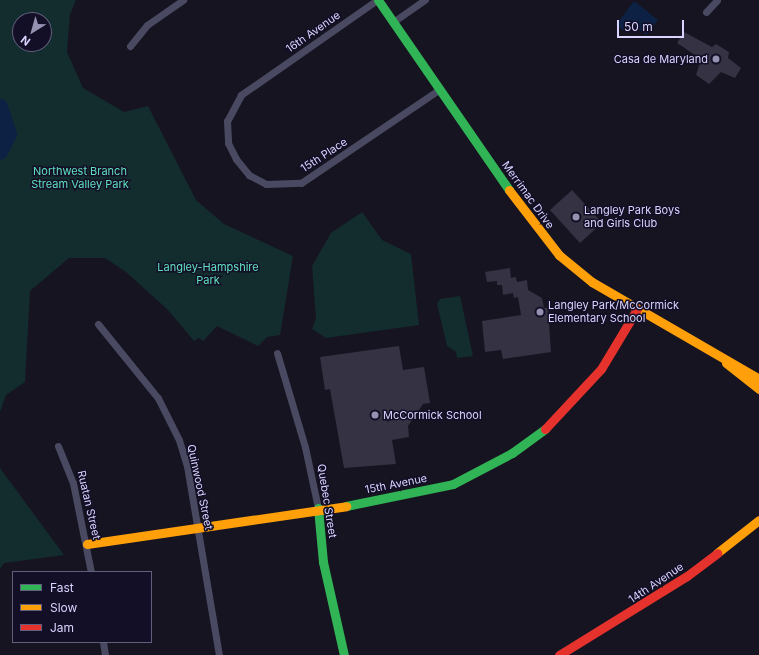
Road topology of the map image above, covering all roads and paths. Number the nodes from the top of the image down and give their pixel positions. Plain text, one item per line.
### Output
1 (183, 0) edge
2 (378, 0) edge
3 (425, 0) edge
4 (717, 0) edge
5 (706, 12) dead end
6 (393, 22) junction
7 (130, 46) dead end
8 (261, 81) joint
9 (440, 89) junction
10 (637, 309) junction
11 (98, 324) dead end
12 (710, 350) junction
13 (277, 354) dead end
14 (759, 379) edge
15 (759, 389) edge
16 (58, 446) dead end
17 (318, 508) junction
18 (759, 520) edge
19 (197, 526) junction
20 (87, 544) junction
21 (91, 571) edge
22 (103, 643) edge
23 (105, 655) edge
24 (219, 655) edge
25 (344, 655) edge
26 (559, 655) edge

1 - 7 street
2 - 6 street, Merrimac Drive
2 - 8 street, 16th Avenue
3 - 6 street
4 - 5 street
6 - 9 street, Merrimac Drive
8 - 9 street, 15th Place
9 - 10 street, Merrimac Drive
10 - 12 street, Merrimac Drive
10 - 17 street, 15th Avenue
11 - 19 street, Quinwood Street
12 - 14 street, Merrimac Drive
12 - 15 street, Merrimac Drive
13 - 17 street, Quebec Street
16 - 20 street, Ruatan Street
17 - 19 street, 15th Avenue
17 - 25 street, Quebec Street
18 - 26 street, 14th Avenue
19 - 20 street, 15th Avenue
19 - 24 street, Quinwood Street
20 - 21 street, Ruatan Street
22 - 23 street

